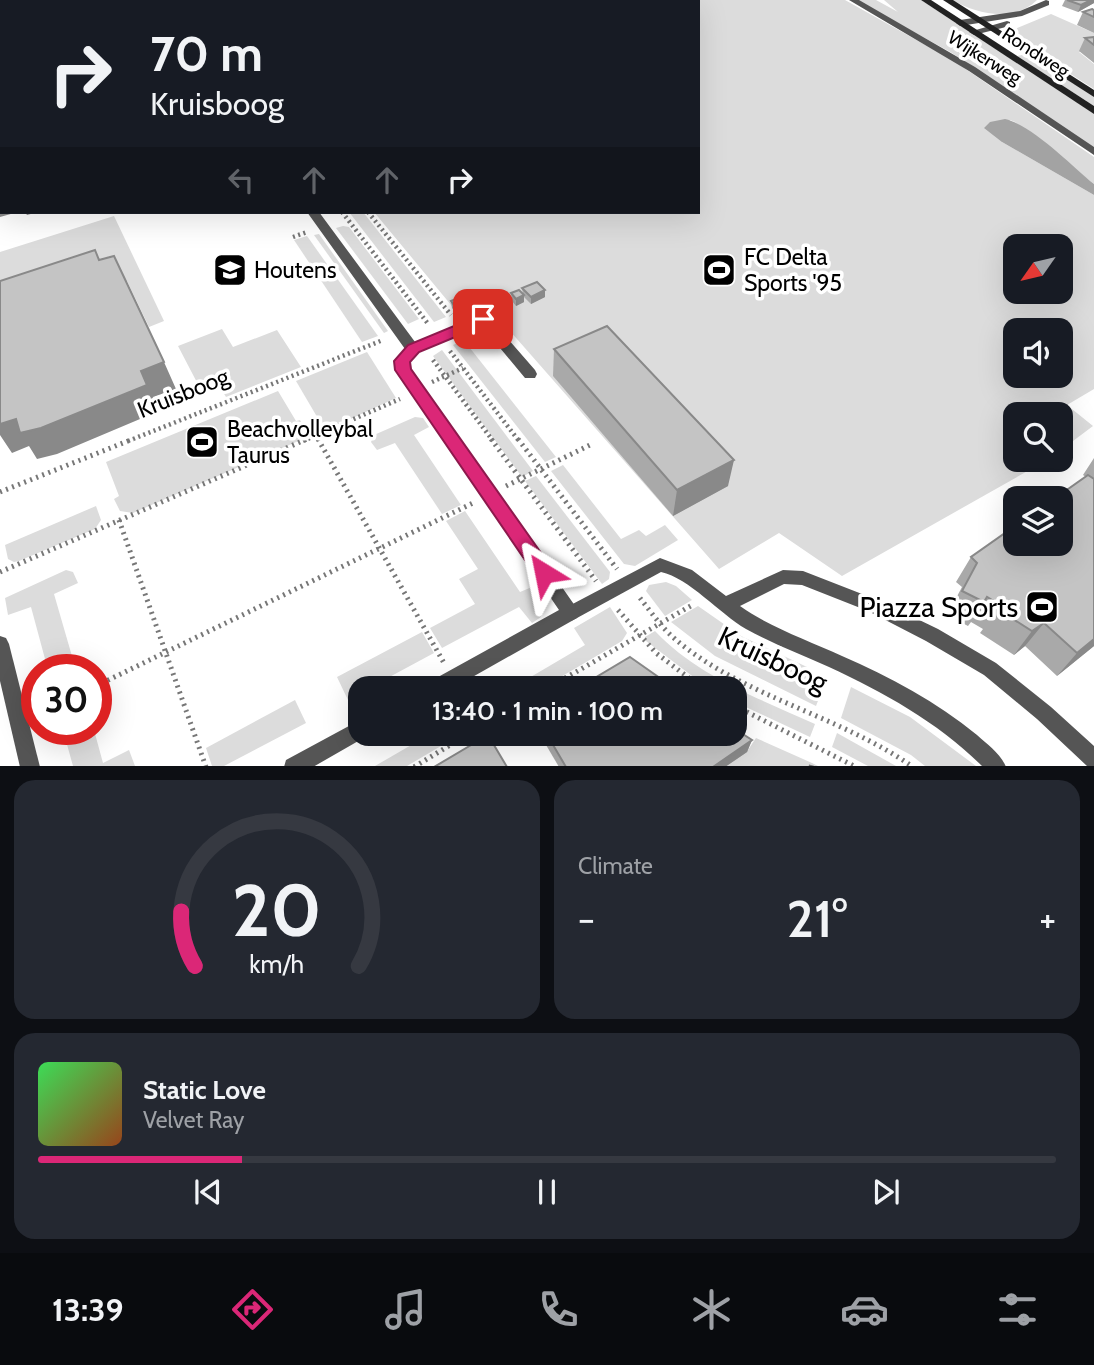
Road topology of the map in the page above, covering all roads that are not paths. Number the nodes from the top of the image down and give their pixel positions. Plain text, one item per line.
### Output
1 (853, 0) edge
2 (925, 0) edge
3 (947, 0) edge
4 (1046, 2) edge
5 (978, 20) junction
6 (960, 23) junction
7 (991, 28) junction
8 (974, 32) junction
9 (1094, 94) edge
10 (1094, 111) edge
11 (1094, 152) edge
12 (315, 214) edge
13 (417, 347) junction
14 (530, 374) dead end
15 (717, 600) junction
16 (571, 613) junction
17 (0, 644) edge
18 (457, 676) edge
19 (348, 736) edge
20 (1094, 760) edge
21 (30, 766) edge
22 (293, 766) edge
23 (997, 766) edge

1 - 11 street, Wijkerweg
2 - 6 main road, Rondweg
3 - 5 main road, Rondweg
4 - 5 street
4 - 7 street
5 - 6 street
5 - 7 main road, Rondweg
6 - 8 main road, Rondweg
7 - 8 street
7 - 9 main road, Rondweg
8 - 10 main road, Rondweg
12 - 13 street
13 - 14 street
13 - 16 street
15 - 16 street, Kruisboog
15 - 20 street, Kruisboog
15 - 23 street, Kruisboog
16 - 18 street, Kruisboog
17 - 21 street
19 - 22 street

